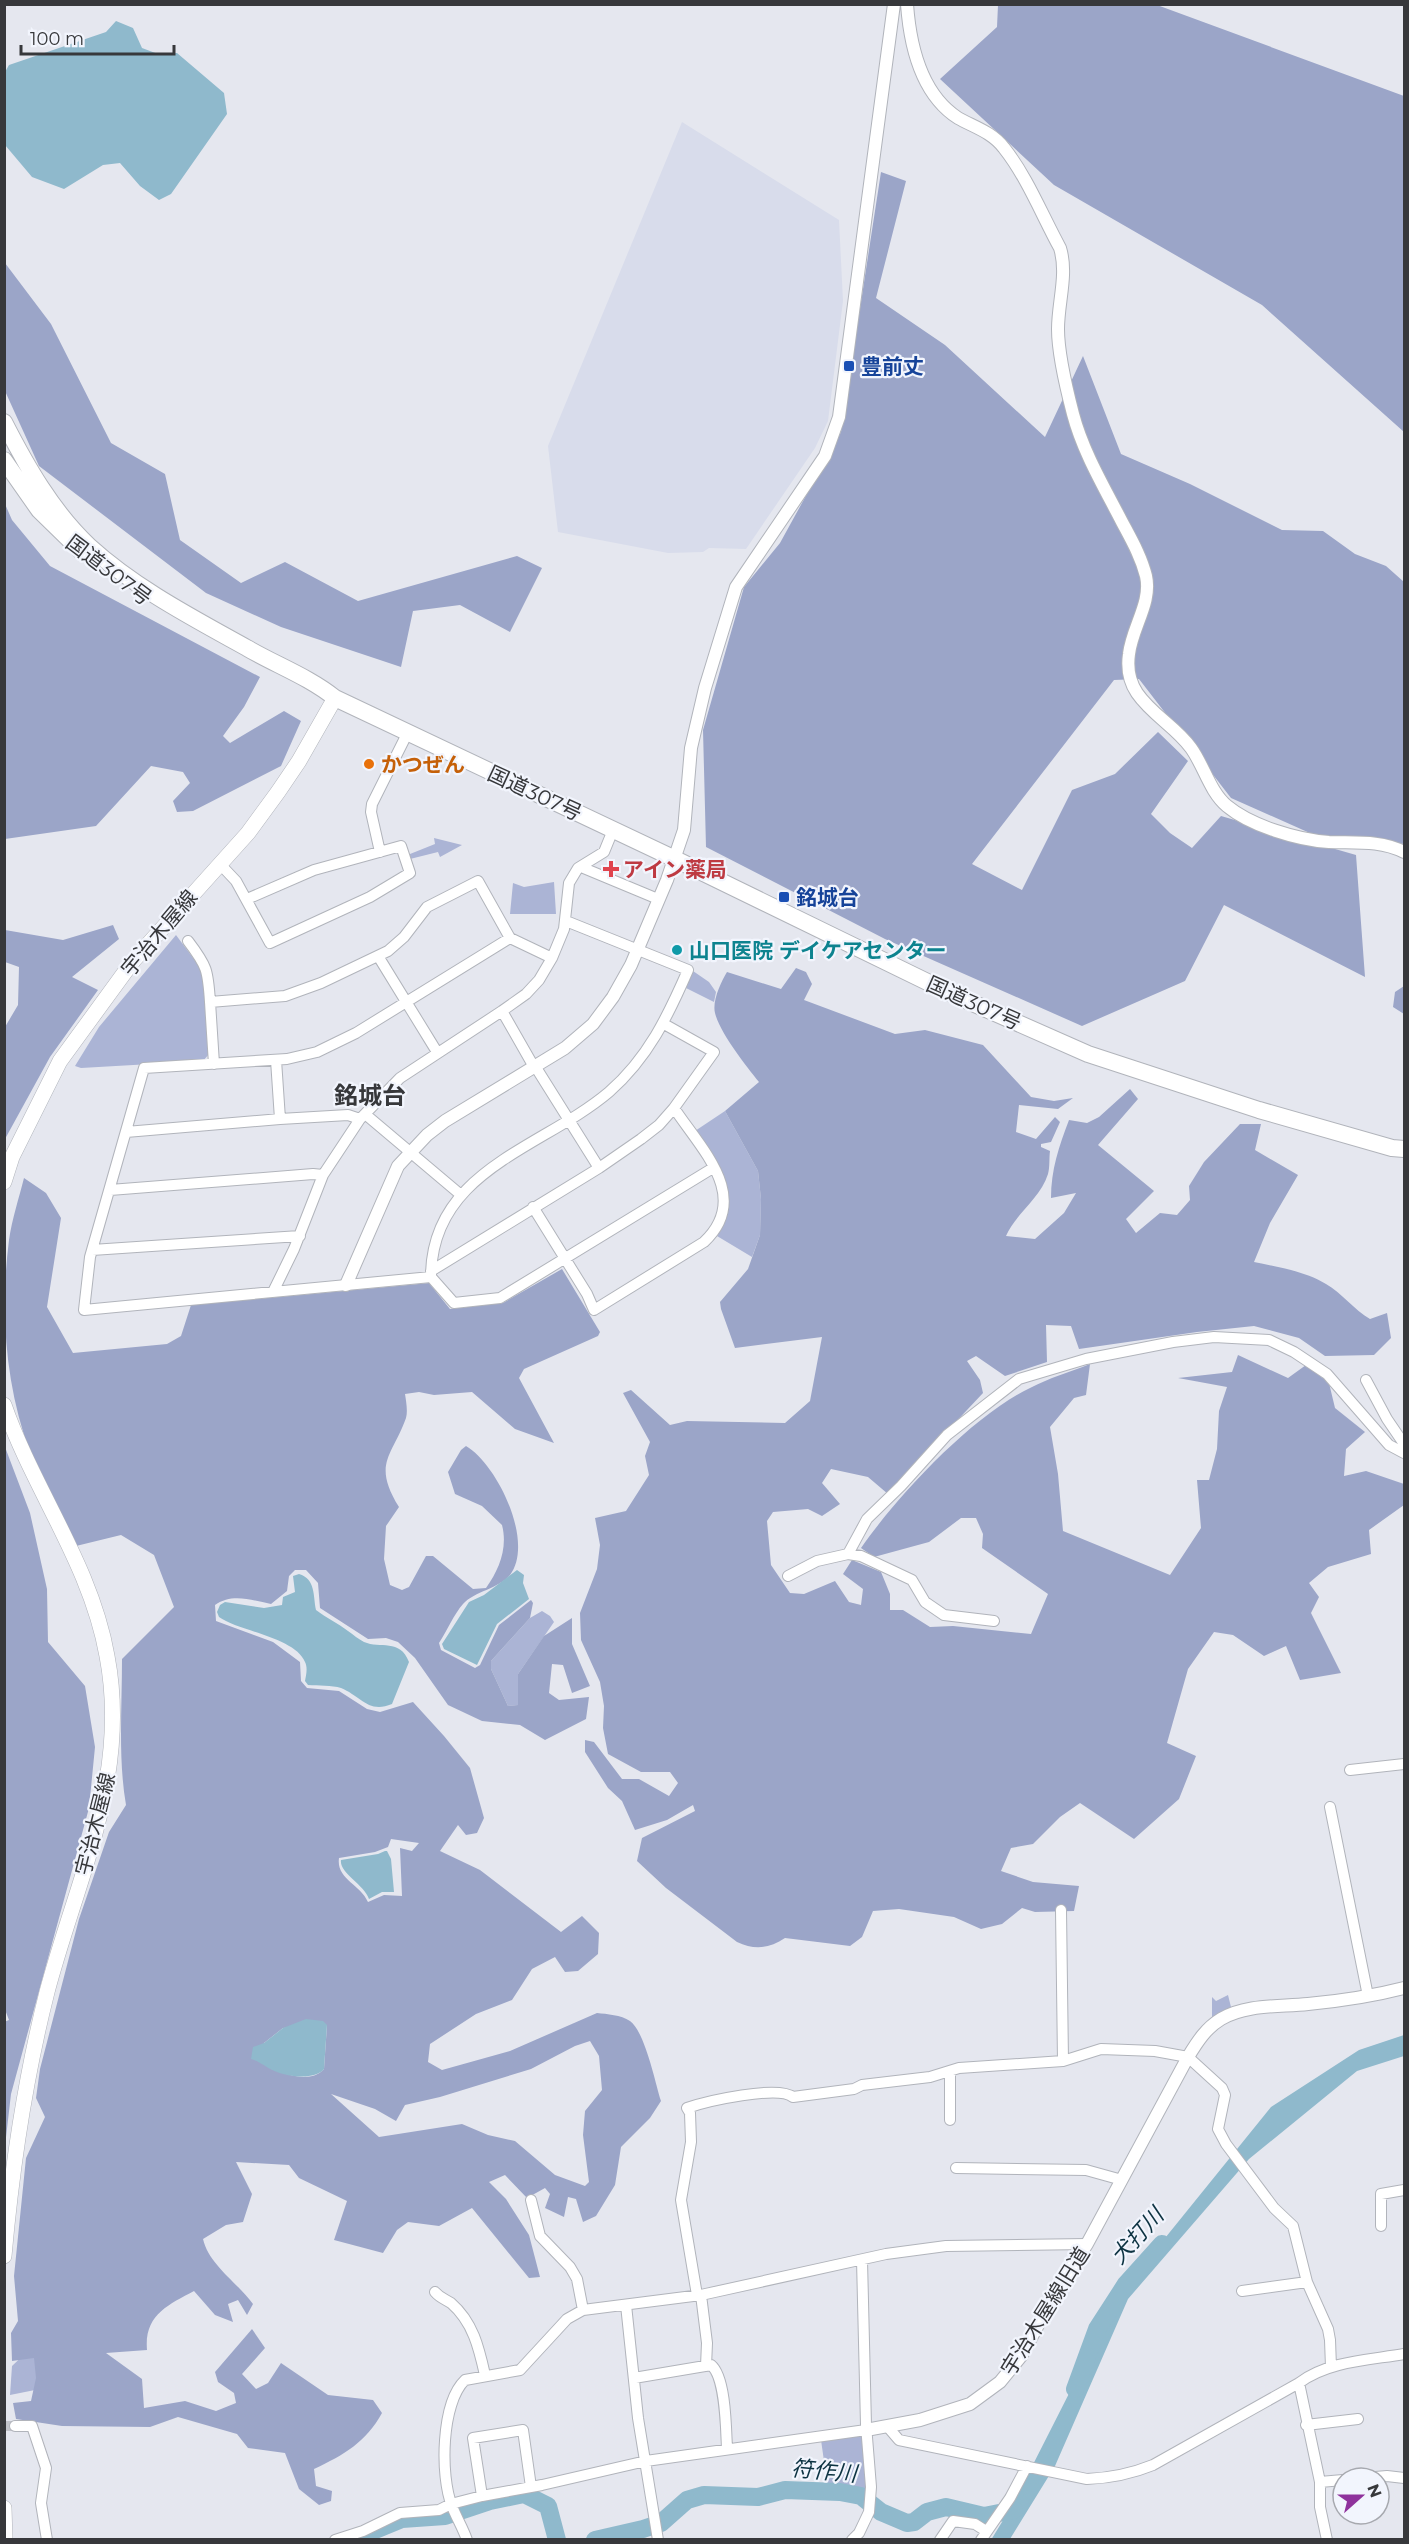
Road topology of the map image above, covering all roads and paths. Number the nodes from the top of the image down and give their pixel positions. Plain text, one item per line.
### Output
1 (894, 4) edge
2 (907, 4) edge
3 (4, 422) edge
4 (4, 460) edge
5 (335, 698) junction
6 (408, 732) junction
7 (613, 830) junction
8 (380, 852) junction
9 (1404, 852) edge
10 (675, 859) junction
11 (219, 863) junction
12 (581, 867) junction
13 (247, 899) junction
14 (658, 899) junction
15 (566, 921) junction
16 (510, 938) junction
17 (188, 940) dead end
18 (638, 950) junction
19 (378, 956) junction
20 (552, 958) junction
21 (210, 1002) junction
22 (406, 1003) junction
23 (502, 1011) junction
24 (664, 1024) junction
25 (437, 1052) junction
26 (276, 1060) junction
27 (214, 1064) junction
28 (535, 1067) junction
29 (674, 1108) junction
30 (363, 1117) junction
31 (280, 1119) junction
32 (568, 1120) junction
33 (126, 1132) junction
34 (1404, 1149) edge
35 (409, 1152) junction
36 (713, 1167) junction
37 (599, 1168) junction
38 (323, 1175) junction
39 (4, 1182) edge
40 (110, 1190) junction
41 (461, 1195) junction
42 (533, 1207) junction
43 (300, 1236) junction
44 (92, 1250) junction
45 (565, 1258) junction
46 (431, 1274) junction
47 (346, 1285) junction
48 (273, 1292) junction
49 (1366, 1380) dead end
50 (4, 1404) edge
51 (1404, 1444) edge
52 (1404, 1453) edge
53 (848, 1554) junction
54 (788, 1576) dead end
55 (994, 1621) dead end
56 (1404, 1764) edge
57 (1350, 1770) dead end
58 (1330, 1807) dead end
59 (1060, 1910) dead end
60 (1404, 1988) edge
61 (1368, 1996) junction
62 (1188, 2057) junction
63 (1063, 2061) junction
64 (950, 2071) junction
65 (950, 2120) dead end
66 (956, 2168) dead end
67 (1122, 2180) junction
68 (1404, 2190) edge
69 (531, 2200) dead end
70 (1381, 2226) dead end
71 (1088, 2244) junction
72 (4, 2256) edge
73 (861, 2260) junction
74 (1307, 2282) junction
75 (1242, 2291) dead end
76 (435, 2292) dead end
77 (699, 2295) junction
78 (626, 2305) junction
79 (583, 2310) junction
80 (1404, 2354) edge
81 (706, 2366) junction
82 (1331, 2367) junction
83 (485, 2375) junction
84 (634, 2378) junction
85 (1299, 2383) junction
86 (1358, 2419) dead end
87 (1306, 2425) junction
88 (15, 2426) tunnel mouth
89 (887, 2426) junction
90 (866, 2430) junction
91 (727, 2449) junction
92 (646, 2461) junction
93 (1030, 2467) junction
94 (1331, 2481) edge
95 (1320, 2482) junction
96 (531, 2487) junction
97 (482, 2496) junction
98 (451, 2504) junction
99 (4, 2508) edge
100 (986, 2531) edge
101 (658, 2538) edge
102 (5, 2540) edge
103 (47, 2540) edge
104 (335, 2540) edge
105 (467, 2540) edge
106 (852, 2540) edge
107 (940, 2540) edge
108 (1327, 2540) edge

1 - 10 street
2 - 9 street
3 - 5 highway, 国道307号
4 - 5 highway, 国道307号
5 - 6 highway, 国道307号
5 - 11 main road, 宇治木屋線
6 - 7 highway, 国道307号
6 - 8 street
7 - 10 highway, 国道307号
7 - 12 street
8 - 13 street
8 - 13 street
10 - 14 street
10 - 34 highway, 国道307号
11 - 13 street
11 - 39 main road, 宇治木屋線
12 - 14 street
12 - 15 street
14 - 18 street
15 - 18 street
15 - 20 street
16 - 19 street
16 - 20 street
16 - 22 street
17 - 21 street
18 - 24 street
18 - 28 street
19 - 21 street
19 - 22 street
20 - 23 street
21 - 27 street
22 - 25 street
22 - 26 street
23 - 25 street
23 - 28 street
24 - 29 street
24 - 32 street
25 - 30 street
26 - 27 street
26 - 31 street
27 - 33 street
28 - 32 street
28 - 35 street
29 - 36 street
29 - 37 street
30 - 31 street
30 - 35 street
30 - 38 street
31 - 33 street
32 - 37 street
32 - 41 street
33 - 40 street
35 - 41 street
35 - 47 street
36 - 45 street
36 - 45 street
37 - 42 street
38 - 40 street
38 - 43 street
40 - 44 street
41 - 46 street
42 - 45 street
42 - 46 street
43 - 44 street
43 - 48 street
44 - 48 street
45 - 46 street
46 - 47 street
47 - 48 street
49 - 51 street
50 - 72 main road, 宇治木屋線
52 - 53 street
53 - 54 street
53 - 55 street
56 - 57 street
58 - 61 street
59 - 63 street
60 - 61 street, 宇治木屋線旧道
61 - 62 street, 宇治木屋線旧道
62 - 63 street
62 - 67 street, 宇治木屋線旧道
62 - 74 street
63 - 64 street
64 - 65 street
64 - 77 street
66 - 67 street
67 - 71 street, 宇治木屋線旧道
68 - 70 street
69 - 79 street
71 - 73 street
71 - 89 street, 宇治木屋線旧道
73 - 77 street
73 - 90 street
74 - 75 street
74 - 82 street
76 - 83 street
77 - 78 street
77 - 81 street
78 - 79 street
78 - 84 street
79 - 83 street
80 - 82 street
81 - 84 street
81 - 91 street
82 - 85 street
83 - 98 street
84 - 92 street
85 - 87 street
85 - 93 street
86 - 87 street
87 - 95 street
88 - 103 street
89 - 90 street, 宇治木屋線旧道
89 - 93 street
90 - 91 street, 宇治木屋線旧道
90 - 106 street
91 - 92 street, 宇治木屋線旧道
92 - 96 street, 宇治木屋線旧道
92 - 101 street
93 - 100 street
94 - 95 street
95 - 108 street
96 - 97 street, 宇治木屋線旧道
96 - 97 street
97 - 98 street, 宇治木屋線旧道
98 - 104 street, 宇治木屋線旧道
98 - 105 street
99 - 102 main road
100 - 107 street

